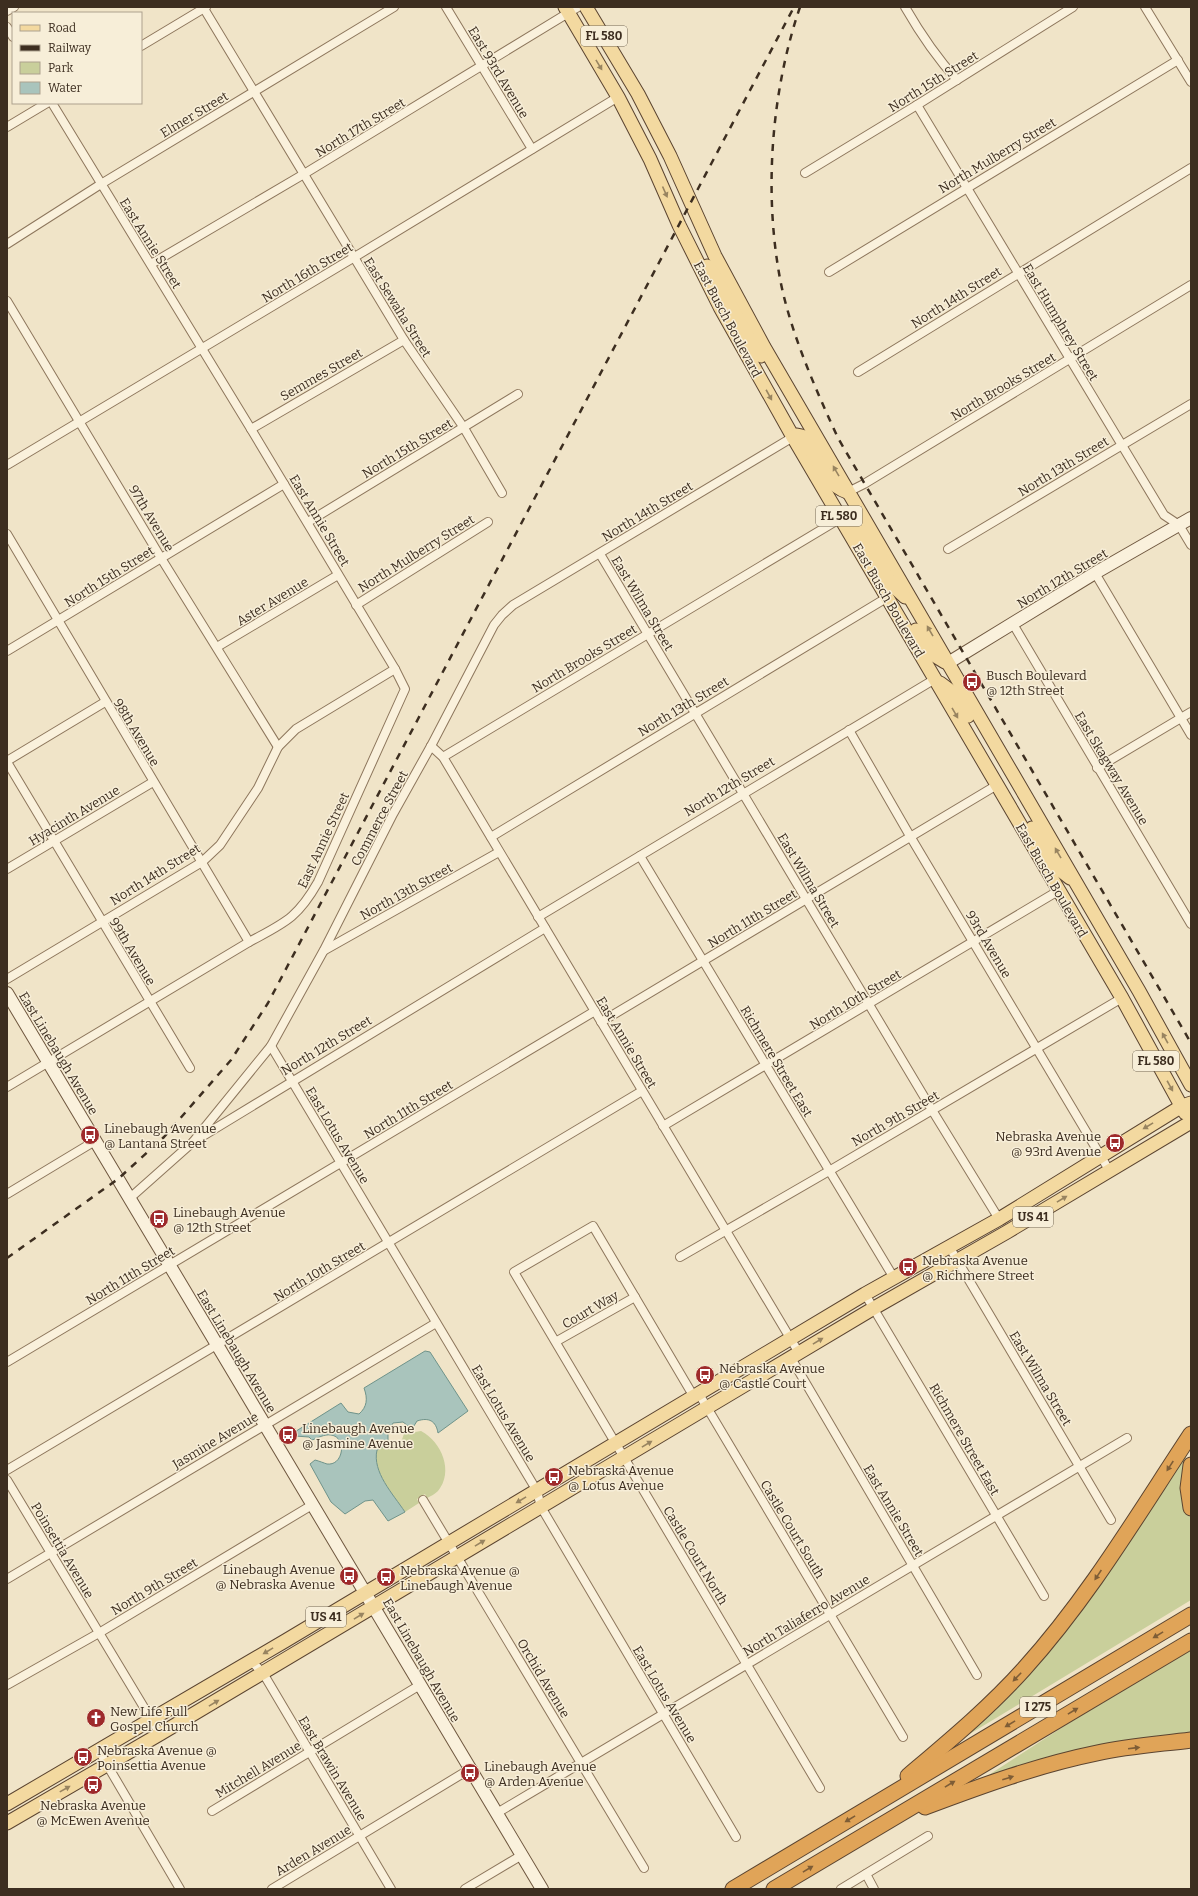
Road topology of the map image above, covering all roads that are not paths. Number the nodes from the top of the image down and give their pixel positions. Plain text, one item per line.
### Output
1 (14, 7) edge
2 (204, 7) edge
3 (394, 7) edge
4 (446, 7) edge
5 (586, 7) edge
6 (905, 7) edge
7 (1073, 7) edge
8 (1145, 7) edge
9 (570, 9) edge
10 (7, 11) edge
11 (142, 45) edge
12 (1178, 60) junction
13 (482, 66) junction
14 (956, 80) junction
15 (1191, 82) edge
16 (254, 92) junction
17 (618, 97) junction
18 (45, 104) edge
19 (53, 104) edge
20 (917, 105) junction
21 (628, 117) junction
22 (7, 127) edge
23 (532, 149) junction
24 (1191, 168) edge
25 (805, 173) dead end
26 (304, 174) junction
27 (678, 175) junction
28 (101, 184) junction
29 (966, 187) junction
30 (7, 244) edge
31 (353, 258) junction
32 (151, 264) junction
33 (698, 264) junction
34 (829, 272) dead end
35 (1018, 273) junction
36 (1191, 285) edge
37 (7, 301) edge
38 (404, 340) junction
39 (201, 348) junction
40 (1070, 359) junction
41 (772, 361) junction
42 (858, 372) dead end
43 (518, 394) dead end
44 (1191, 404) edge
45 (80, 421) junction
46 (464, 428) junction
47 (252, 429) junction
48 (793, 437) junction
49 (1121, 445) junction
50 (7, 465) edge
51 (284, 484) junction
52 (848, 492) junction
53 (502, 493) dead end
54 (841, 518) junction
55 (1191, 518) edge
56 (308, 522) junction
57 (488, 522) dead end
58 (1179, 525) junction
59 (7, 534) edge
60 (1191, 545) edge
61 (948, 549) dead end
62 (600, 554) junction
63 (161, 558) junction
64 (1095, 573) junction
65 (338, 575) junction
66 (888, 597) junction
67 (913, 603) junction
68 (356, 605) junction
69 (513, 606) joint
70 (58, 621) junction
71 (1013, 624) junction
72 (647, 633) junction
73 (217, 647) junction
74 (7, 651) edge
75 (948, 664) junction
76 (395, 669) junction
77 (935, 679) junction
78 (105, 702) junction
79 (1191, 712) edge
80 (695, 713) junction
81 (1181, 718) junction
82 (849, 730) junction
83 (1191, 734) edge
84 (432, 746) junction
85 (278, 747) junction
86 (443, 757) junction
87 (1003, 759) junction
88 (7, 762) edge
89 (1098, 768) junction
90 (153, 782) junction
91 (1000, 790) junction
92 (744, 794) junction
93 (910, 836) junction
94 (491, 838) junction
95 (54, 841) junction
96 (499, 852) junction
97 (640, 856) junction
98 (202, 862) junction
99 (7, 870) edge
100 (1074, 880) junction
101 (1058, 891) junction
102 (806, 899) junction
103 (1191, 907) edge
104 (1183, 912) junction
105 (538, 917) junction
106 (101, 922) junction
107 (1191, 924) edge
108 (545, 928) junction
109 (973, 941) junction
110 (249, 942) junction
111 (324, 950) junction
112 (703, 961) junction
113 (7, 979) edge
114 (1139, 991) junction
115 (7, 993) edge
116 (1122, 998) junction
117 (149, 1002) junction
118 (870, 1004) junction
119 (595, 1011) junction
120 (601, 1022) junction
121 (271, 1046) junction
122 (1037, 1048) junction
123 (48, 1063) junction
124 (766, 1066) junction
125 (190, 1068) dead end
126 (1187, 1074) edge
127 (292, 1082) junction
128 (1191, 1085) edge
129 (7, 1087) edge
130 (642, 1091) junction
131 (1186, 1105) edge
132 (932, 1110) junction
133 (1191, 1123) edge
134 (663, 1126) junction
135 (95, 1141) junction
136 (193, 1142) junction
137 (1100, 1155) junction
138 (341, 1163) junction
139 (1109, 1170) junction
140 (829, 1171) junction
141 (1053, 1185) junction
142 (7, 1194) edge
143 (130, 1198) junction
144 (999, 1219) junction
145 (1023, 1223) junction
146 (726, 1231) junction
147 (388, 1243) junction
148 (950, 1248) junction
149 (680, 1257) dead end
150 (957, 1260) junction
151 (170, 1265) junction
152 (514, 1272) joint
153 (894, 1278) junction
154 (865, 1294) junction
155 (635, 1297) junction
156 (874, 1308) junction
157 (436, 1323) junction
158 (791, 1339) junction
159 (557, 1341) junction
160 (218, 1345) junction
161 (795, 1355) junction
162 (7, 1362) edge
163 (697, 1395) junction
164 (708, 1408) junction
165 (264, 1424) junction
166 (1191, 1434) edge
167 (1127, 1438) dead end
168 (616, 1443) junction
169 (624, 1458) junction
170 (1191, 1465) edge
171 (1080, 1466) junction
172 (7, 1470) edge
173 (7, 1480) edge
174 (537, 1491) junction
175 (423, 1500) dead end
176 (312, 1505) junction
177 (541, 1507) junction
178 (1191, 1508) edge
179 (996, 1515) junction
180 (1111, 1520) dead end
181 (449, 1543) junction
182 (50, 1553) junction
183 (457, 1557) junction
184 (912, 1565) junction
185 (7, 1579) edge
186 (367, 1593) junction
187 (1044, 1596) dead end
188 (375, 1606) junction
189 (830, 1614) junction
190 (1191, 1615) edge
191 (99, 1633) junction
192 (1191, 1640) edge
193 (251, 1661) junction
194 (747, 1664) junction
195 (263, 1673) junction
196 (977, 1675) dead end
197 (7, 1685) edge
198 (420, 1686) junction
199 (663, 1714) junction
200 (152, 1720) junction
201 (160, 1734) junction
202 (903, 1738) dead end
203 (1191, 1740) edge
204 (99, 1751) junction
205 (309, 1753) junction
206 (580, 1763) junction
207 (108, 1765) junction
208 (470, 1769) junction
209 (820, 1788) dead end
210 (884, 1799) junction
211 (7, 1804) edge
212 (212, 1811) dead end
213 (497, 1813) junction
214 (892, 1818) junction
215 (7, 1823) edge
216 (359, 1836) junction
217 (928, 1836) dead end
218 (736, 1837) dead end
219 (522, 1855) junction
220 (644, 1868) dead end
221 (866, 1874) junction
222 (180, 1889) edge
223 (272, 1889) edge
224 (391, 1889) edge
225 (465, 1889) edge
226 (542, 1889) edge
227 (733, 1889) edge
228 (774, 1889) edge
229 (841, 1889) edge
230 (874, 1889) edge

1 - 10 street
2 - 11 street
2 - 16 street, East Sewaha Street
3 - 16 street, Elmer Street
4 - 13 street, East 93rd Avenue
5 - 27 main road, East Busch Boulevard / FL 580
6 - 14 street
7 - 14 street, North 15th Street
8 - 12 street
9 - 13 street, North 17th Street
9 -> 17 main road, East Busch Boulevard / FL 580
12 - 15 street
12 - 29 street, North Mulberry Street
13 - 23 street, East 93rd Avenue
13 - 26 street, North 17th Street
14 - 20 street, North 15th Street
16 - 26 street, East Sewaha Street
16 - 28 street, Elmer Street
17 - 21 main road, East Busch Boulevard / FL 580
17 - 23 street, North 16th Street
18 - 22 street
19 - 28 street, East Annie Street
20 - 25 street, North 15th Street
20 - 29 street, East Humphrey Street
21 - 27 main road
21 -> 33 main road, East Busch Boulevard / FL 580
23 - 31 street, North 16th Street
24 - 35 street, North 14th Street
26 - 31 street, East Sewaha Street
26 - 32 street, North 17th Street
27 - 41 main road, East Busch Boulevard / FL 580
28 - 30 street, Elmer Street
28 - 32 street, East Annie Street
29 - 34 street, North Mulberry Street
29 - 35 street, East Humphrey Street
31 - 38 street, East Sewaha Street
31 - 39 street, North 16th Street
32 - 39 street, East Annie Street
33 - 41 main road
33 -> 48 main road, East Busch Boulevard / FL 580
35 - 40 street, East Humphrey Street
35 - 42 street, North 14th Street
36 - 40 street, North Brooks Street
37 - 45 street, 97th Avenue
38 - 46 street, East Sewaha Street
38 - 47 street, Semmes Street
39 - 45 street, North 16th Street
39 - 47 street, East Annie Street
40 - 49 street, East Humphrey Street
40 - 52 street, North Brooks Street
52 -> 41 main road, East Busch Boulevard / FL 580
43 - 46 street, North 15th Street
44 - 49 street, North 13th Street
45 - 50 street, North 16th Street
45 - 63 street, 97th Avenue
46 - 53 street, East Sewaha Street
46 - 56 street, North 15th Street
47 - 51 street, East Annie Street
48 - 52 main road
48 - 54 main road, East Busch Boulevard / FL 580
48 - 62 street, North 14th Street
49 - 58 street, East Humphrey Street
49 - 61 street, North 13th Street
51 - 56 street, East Annie Street
51 - 63 street, North 15th Street
52 - 67 main road, East Busch Boulevard / FL 580
54 - 66 main road, East Busch Boulevard / FL 580
54 - 67 main road
54 - 72 street, North Brooks Street
55 - 58 street, North 12th Street
56 - 65 street, East Annie Street
57 - 68 street, North Mulberry Street
58 - 60 street, East Humphrey Street
58 - 64 street, North 12th Street
59 - 70 street, 98th Avenue
62 - 69 street, North 14th Street
62 - 72 street, East Wilma Street
63 - 70 street, North 15th Street
63 - 73 street, 97th Avenue
64 - 71 street, North 12th Street
64 - 81 street
65 - 68 street, East Annie Street
65 - 73 street, Aster Avenue
66 - 75 main road
66 - 77 main road, East Busch Boulevard / FL 580
66 - 80 street, North 13th Street
75 -> 67 main road, East Busch Boulevard / FL 580
68 - 76 street, East Annie Street
69 - 84 street, Commerce Street
70 - 74 street, North 15th Street
70 - 78 street, 98th Avenue
71 - 75 street, North 12th Street
71 - 89 street, East Skagway Avenue
72 - 80 street, East Wilma Street
72 - 86 street, North Brooks Street
73 - 85 street, 97th Avenue
75 - 87 main road, East Busch Boulevard / FL 580
76 - 85 street, North 14th Street
76 - 110 street, East Annie Street
77 - 82 street, North 12th Street
77 - 87 main road
77 -> 91 main road, East Busch Boulevard / FL 580
78 - 88 street
78 - 90 street, 98th Avenue
79 - 81 street
80 - 92 street, East Wilma Street
80 - 94 street, North 13th Street
81 - 83 street
81 - 89 street
82 - 92 street, North 12th Street
82 - 93 street, 93rd Avenue
84 - 86 street, East Annie Street
84 - 111 street, Commerce Street
85 - 98 street, North 14th Street
86 - 94 street, East Annie Street
100 -> 87 main road, East Busch Boulevard / FL 580
88 - 95 street, 99th Avenue
89 - 104 street, East Skagway Avenue
90 - 95 street, Hyacinth Avenue
90 - 98 street, 98th Avenue
91 - 93 street, North 11th Street
91 - 100 main road
91 - 101 main road, East Busch Boulevard / FL 580
92 - 97 street, North 12th Street
92 - 102 street, East Wilma Street
93 - 102 street, North 11th Street
93 - 109 street, 93rd Avenue
94 - 96 street, East Annie Street
95 - 99 street, Hyacinth Avenue
95 - 106 street, 99th Avenue
96 - 105 street, East Annie Street
96 - 111 street, North 13th Street
97 - 105 street, North 12th Street
97 - 112 street, Richmere Street East
98 - 106 street, North 14th Street
98 - 110 street, 98th Avenue
100 - 114 main road, East Busch Boulevard / FL 580
101 - 109 street, North 10th Street
101 - 114 main road
101 - 116 main road, East Busch Boulevard / FL 580
102 - 112 street, North 11th Street
102 - 118 street, East Wilma Street
103 - 104 street
104 - 107 street, East Skagway Avenue
105 - 108 street, East Annie Street
106 - 113 street, North 14th Street
106 - 117 street, 99th Avenue
108 - 119 street, East Annie Street
108 - 127 street, North 12th Street
109 - 118 street, North 10th Street
109 - 122 street, 93rd Avenue
110 - 117 street
111 - 121 street, Commerce Street
112 - 120 street, North 11th Street
112 - 124 street, Richmere Street East
126 -> 114 main road, East Busch Boulevard / FL 580
115 - 123 street, East Linebaugh Avenue
116 - 122 street, North 9th Street
116 -> 131 main road, East Busch Boulevard / FL 580
117 - 123 street
117 - 125 street, 99th Avenue
118 - 124 street, North 10th Street
118 - 132 street, East Wilma Street
119 - 120 street, East Annie Street
119 - 138 street, North 11th Street
120 - 130 street, East Annie Street
121 - 127 street, East Lotus Avenue
121 - 136 street, Commerce Street
122 - 132 street, North 9th Street
122 - 137 street, 93rd Avenue
123 - 129 street
123 - 135 street, East Linebaugh Avenue
124 - 134 street, North 10th Street
124 - 140 street, Richmere Street East
126 - 128 main road, East Busch Boulevard / FL 580
127 - 136 street, North 12th Street
127 - 138 street, East Lotus Avenue
130 - 134 street, East Annie Street
130 - 147 street, North 10th Street
131 - 133 main road, East Busch Boulevard / FL 580
131 -> 137 main road, US 41
132 - 140 street, North 9th Street
132 - 144 street, East Wilma Street
133 - 139 main road, US 41
134 - 146 street, East Annie Street
135 - 142 street
135 - 143 street, East Linebaugh Avenue
136 - 143 street, North 12th Street
137 - 139 street, 93rd Avenue
137 - 141 main road, US 41
138 - 147 street, East Lotus Avenue
138 - 151 street, North 11th Street
145 -> 139 main road, US 41
140 - 146 street, North 9th Street
140 - 153 street, Richmere Street East
141 - 144 main road, US 41
141 - 145 main road
143 - 151 street, East Linebaugh Avenue
144 - 148 main road, US 41
145 - 150 main road, US 41
146 - 149 street, North 9th Street
146 - 158 street, East Annie Street
147 - 157 street, East Lotus Avenue
147 - 160 street, North 10th Street
148 - 150 street, East Wilma Street
148 - 153 main road, US 41
150 - 156 main road, US 41
150 - 171 street, East Wilma Street
151 - 160 street, East Linebaugh Avenue
151 - 162 street, North 11th Street
152 - 155 street, Castle Court South
152 - 159 street, Castle Court North
153 - 154 main road, US 41
154 - 156 street, Richmere Street East
154 - 158 main road, US 41
155 - 159 street, Court Way
155 - 163 street, Castle Court South
161 -> 156 main road, US 41
156 - 179 street, Richmere Street East
157 - 165 street, Jasmine Avenue
157 - 174 street, East Lotus Avenue
158 - 161 street, East Annie Street
158 - 163 main road, US 41
159 - 168 street, Castle Court North
160 - 165 street, East Linebaugh Avenue
160 - 172 street, North 10th Street
161 - 164 main road, US 41
161 - 184 street, East Annie Street
163 - 164 street, Castle Court South
163 - 168 main road, US 41
169 -> 164 main road, US 41
164 - 189 street, Castle Court South
165 - 176 street, East Linebaugh Avenue
165 - 182 street, Jasmine Avenue
166 -> 210 highway
167 - 171 street, North Taliaferro Avenue
168 - 169 street, Castle Court North
168 - 174 main road, US 41
169 - 177 main road, US 41
169 - 194 street, Castle Court North
170 - 178 highway
171 - 179 street, North Taliaferro Avenue
171 - 180 street, East Wilma Street
173 - 182 street, Poinsettia Avenue
174 - 177 street, East Lotus Avenue
174 -> 181 main road, US 41
175 - 181 street, Orchid Avenue
176 - 186 street, East Linebaugh Avenue
176 - 191 street, North 9th Street
183 -> 177 main road, US 41
177 - 199 street, East Lotus Avenue
179 - 184 street, North Taliaferro Avenue
179 - 187 street, Richmere Street East
181 - 183 street, Orchid Avenue
181 - 186 main road, US 41
182 - 185 street, Jasmine Avenue
182 - 191 street, Poinsettia Avenue
183 - 188 main road, US 41
183 - 206 street, Orchid Avenue
184 - 189 street, North Taliaferro Avenue
184 - 196 street, East Annie Street
186 - 188 street, East Linebaugh Avenue
186 -> 193 main road, US 41
195 -> 188 main road, US 41
188 - 198 street, East Linebaugh Avenue
189 - 194 street, North Taliaferro Avenue
189 - 202 street, Castle Court South
190 -> 210 highway, I 275
191 - 197 street, North 9th Street
191 - 200 street, Poinsettia Avenue
214 -> 192 highway, I 275
193 - 195 street, East Brawin Avenue
193 - 200 main road, US 41
194 - 199 street, North Taliaferro Avenue
194 - 209 street, Castle Court North
201 -> 195 main road, US 41
195 - 205 street, East Brawin Avenue
198 - 205 street, Mitchell Avenue
198 - 208 street, East Linebaugh Avenue
199 - 206 street, North Taliaferro Avenue
199 - 218 street, East Lotus Avenue
200 - 201 street, Poinsettia Avenue
200 - 204 main road, US 41
201 - 207 main road, US 41
214 -> 203 highway
204 - 207 street
204 - 211 main road, US 41
205 - 212 street, Mitchell Avenue
205 - 216 street, East Brawin Avenue
206 - 213 street, North Taliaferro Avenue
206 - 220 street, Orchid Avenue
215 -> 207 main road, US 41
207 - 222 street
208 - 213 street, East Linebaugh Avenue
208 - 216 street, Arden Avenue
210 -> 227 highway, I 275
213 - 219 street, East Linebaugh Avenue
228 -> 214 highway, I 275
216 - 223 street, Arden Avenue
216 - 224 street, East Brawin Avenue
217 - 221 street
219 - 225 street
219 - 226 street, East Linebaugh Avenue
221 - 229 street
221 - 230 street

